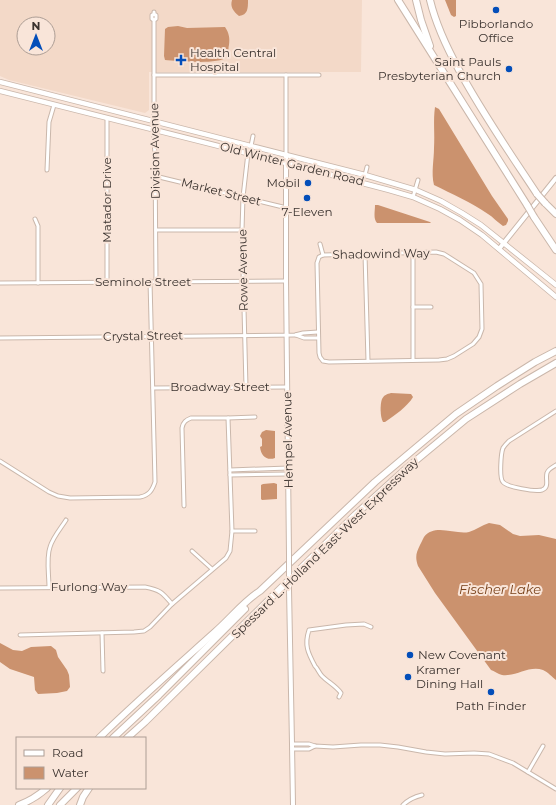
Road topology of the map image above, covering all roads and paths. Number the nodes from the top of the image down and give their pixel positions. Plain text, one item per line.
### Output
1 (398, 0) edge
2 (416, 0) edge
3 (430, 0) edge
4 (154, 13) dead end
5 (436, 60) junction
6 (154, 75) junction
7 (286, 75) junction
8 (319, 75) dead end
9 (0, 82) edge
10 (0, 91) edge
11 (54, 105) junction
12 (107, 118) junction
13 (154, 121) junction
14 (154, 129) junction
15 (253, 136) dead end
16 (251, 146) junction
17 (248, 153) junction
18 (286, 155) junction
19 (286, 163) junction
20 (367, 167) dead end
21 (47, 170) dead end
22 (366, 175) junction
23 (156, 176) junction
24 (556, 178) edge
25 (418, 180) dead end
26 (416, 190) junction
27 (243, 197) junction
28 (413, 197) junction
29 (287, 208) junction
30 (556, 214) edge
31 (35, 219) dead end
32 (156, 230) junction
33 (242, 230) junction
34 (320, 244) dead end
35 (504, 244) junction
36 (499, 249) junction
37 (556, 250) edge
38 (413, 253) junction
39 (365, 254) junction
40 (323, 255) junction
41 (244, 281) junction
42 (286, 281) junction
43 (107, 282) junction
44 (150, 282) junction
45 (156, 282) junction
46 (0, 283) edge
47 (38, 283) junction
48 (556, 285) edge
49 (556, 297) edge
50 (413, 306) junction
51 (431, 307) dead end
52 (318, 332) junction
53 (244, 335) junction
54 (287, 335) junction
55 (296, 335) junction
56 (152, 336) junction
57 (0, 338) edge
58 (318, 338) junction
59 (556, 351) edge
60 (413, 360) junction
61 (368, 361) junction
62 (556, 363) edge
63 (246, 387) junction
64 (287, 387) junction
65 (153, 388) junction
66 (556, 411) edge
67 (255, 417) dead end
68 (228, 418) junction
69 (0, 461) edge
70 (556, 465) edge
71 (288, 468) junction
72 (230, 470) junction
73 (288, 474) junction
74 (230, 475) junction
75 (184, 506) dead end
76 (66, 520) dead end
77 (232, 531) junction
78 (255, 531) dead end
79 (192, 551) dead end
80 (212, 569) junction
81 (49, 587) junction
82 (0, 588) edge
83 (260, 591) junction
84 (172, 604) junction
85 (371, 627) dead end
86 (102, 633) junction
87 (20, 635) dead end
88 (103, 671) dead end
89 (339, 697) dead end
90 (145, 722) junction
91 (101, 737) edge
92 (114, 737) edge
93 (129, 737) edge
94 (133, 737) edge
95 (292, 746) junction
96 (543, 746) dead end
97 (528, 772) junction
98 (47, 789) edge
99 (59, 789) edge
100 (76, 789) edge
101 (88, 789) edge
102 (556, 789) edge
103 (422, 795) dead end
104 (20, 805) edge
105 (48, 805) edge
106 (60, 805) edge
107 (80, 805) edge
108 (292, 805) edge
109 (403, 805) edge

1 - 5 highway
2 - 5 highway
3 - 30 highway, bridge
4 - 6 street, Division Avenue
5 - 37 highway, bridge
6 - 7 street
6 - 13 street, Division Avenue
7 - 8 street
7 - 18 street, Hempel Avenue
9 - 13 main road, Old Winter Garden Road
10 - 11 main road, Old Winter Garden Road
11 - 12 main road, Old Winter Garden Road
11 - 21 street
12 - 14 main road, Old Winter Garden Road
12 - 43 street, Matador Drive
13 - 14 street, Division Avenue
13 - 16 main road, Old Winter Garden Road
14 - 17 main road, Old Winter Garden Road
14 - 23 street, Division Avenue
15 - 16 street
16 - 18 main road, Old Winter Garden Road
17 - 19 main road, Old Winter Garden Road
17 - 27 street, Rowe Avenue
18 - 19 street, Hempel Avenue
18 - 22 main road, Old Winter Garden Road
19 - 28 main road, Old Winter Garden Road
19 - 29 street, Hempel Avenue
20 - 22 street
22 - 26 main road, Old Winter Garden Road
23 - 27 street, Market Street
23 - 32 street, Division Avenue
24 - 35 street
25 - 26 street
26 - 28 street
26 - 35 main road, Old Winter Garden Road
27 - 29 street, Market Street
27 - 33 street, Rowe Avenue
28 - 36 main road, Old Winter Garden Road
29 - 42 street, Hempel Avenue
31 - 47 street
32 - 33 street
32 - 45 street, Division Avenue
33 - 41 street, Rowe Avenue
34 - 40 street
35 - 36 street
35 - 48 main road, Old Winter Garden Road
36 - 49 main road, Old Winter Garden Road
38 - 39 street, Shadowind Way
38 - 50 street
38 - 60 street, Shadowind Way
39 - 40 street, Shadowind Way
39 - 61 street
40 - 52 street, Shadowind Way
41 - 42 street, Seminole Street
41 - 45 street, Seminole Street
41 - 53 street, Rowe Avenue
42 - 54 street, Hempel Avenue
43 - 44 street, Seminole Street
43 - 47 street, Seminole Street
44 - 45 street, Seminole Street
44 - 56 street
46 - 47 street, Seminole Street
50 - 51 street
50 - 60 street
52 - 55 street
52 - 58 street, Shadowind Way
53 - 54 street, Crystal Street
53 - 56 street, Crystal Street
53 - 63 street, Rowe Avenue
54 - 55 street
54 - 64 street, Hempel Avenue
55 - 58 street
56 - 57 street, Crystal Street
56 - 65 street
58 - 61 street, Shadowind Way
59 - 83 highway, Spessard L. Holland East-West Expressway
60 - 61 street, Shadowind Way
62 - 90 highway, Spessard L. Holland East-West Expressway
63 - 64 street, Broadway Street
63 - 65 street, Broadway Street
64 - 71 street, Hempel Avenue
65 - 69 street
66 - 70 street
67 - 68 street
68 - 72 street
68 - 75 street
71 - 72 street
71 - 73 street, Hempel Avenue
72 - 74 street
73 - 74 street
73 - 95 street, Hempel Avenue, bridge
74 - 77 street
76 - 81 street
77 - 78 street
77 - 80 street
79 - 80 street
80 - 84 street
81 - 82 street, Furlong Way
81 - 84 street, Furlong Way
83 - 91 highway
83 - 92 highway
84 - 86 street
85 - 89 street
86 - 87 street
86 - 88 street
90 - 93 highway
90 - 94 highway
95 - 97 street
95 - 108 street, Hempel Avenue
96 - 97 street
97 - 102 street
98 - 104 highway
99 - 105 highway
100 - 106 highway
101 - 107 highway
103 - 109 street

